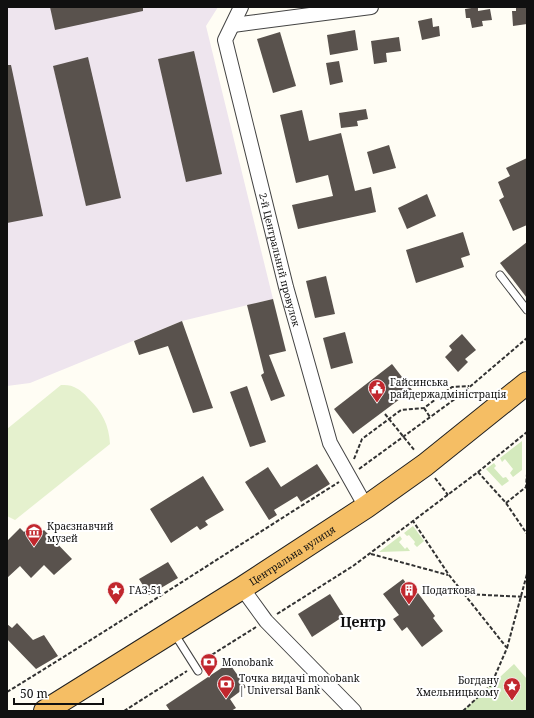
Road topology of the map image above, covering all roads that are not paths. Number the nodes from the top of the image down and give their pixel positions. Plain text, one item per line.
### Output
1 (241, 7) edge
2 (371, 7) edge
3 (233, 25) junction
4 (500, 276) dead end
5 (527, 310) edge
6 (527, 383) edge
7 (366, 507) junction
8 (242, 588) junction
9 (173, 631) junction
10 (198, 672) dead end
11 (45, 711) edge
12 (354, 711) edge

1 - 3 street, 2-й Центральний провулок
2 - 3 street
3 - 7 street, 2-й Центральний провулок
4 - 5 lane
6 - 7 highway, Центральна вулиця
7 - 8 highway, Центральна вулиця
8 - 9 highway, Центральна вулиця
8 - 12 street
9 - 10 lane
9 - 11 highway, Центральна вулиця

